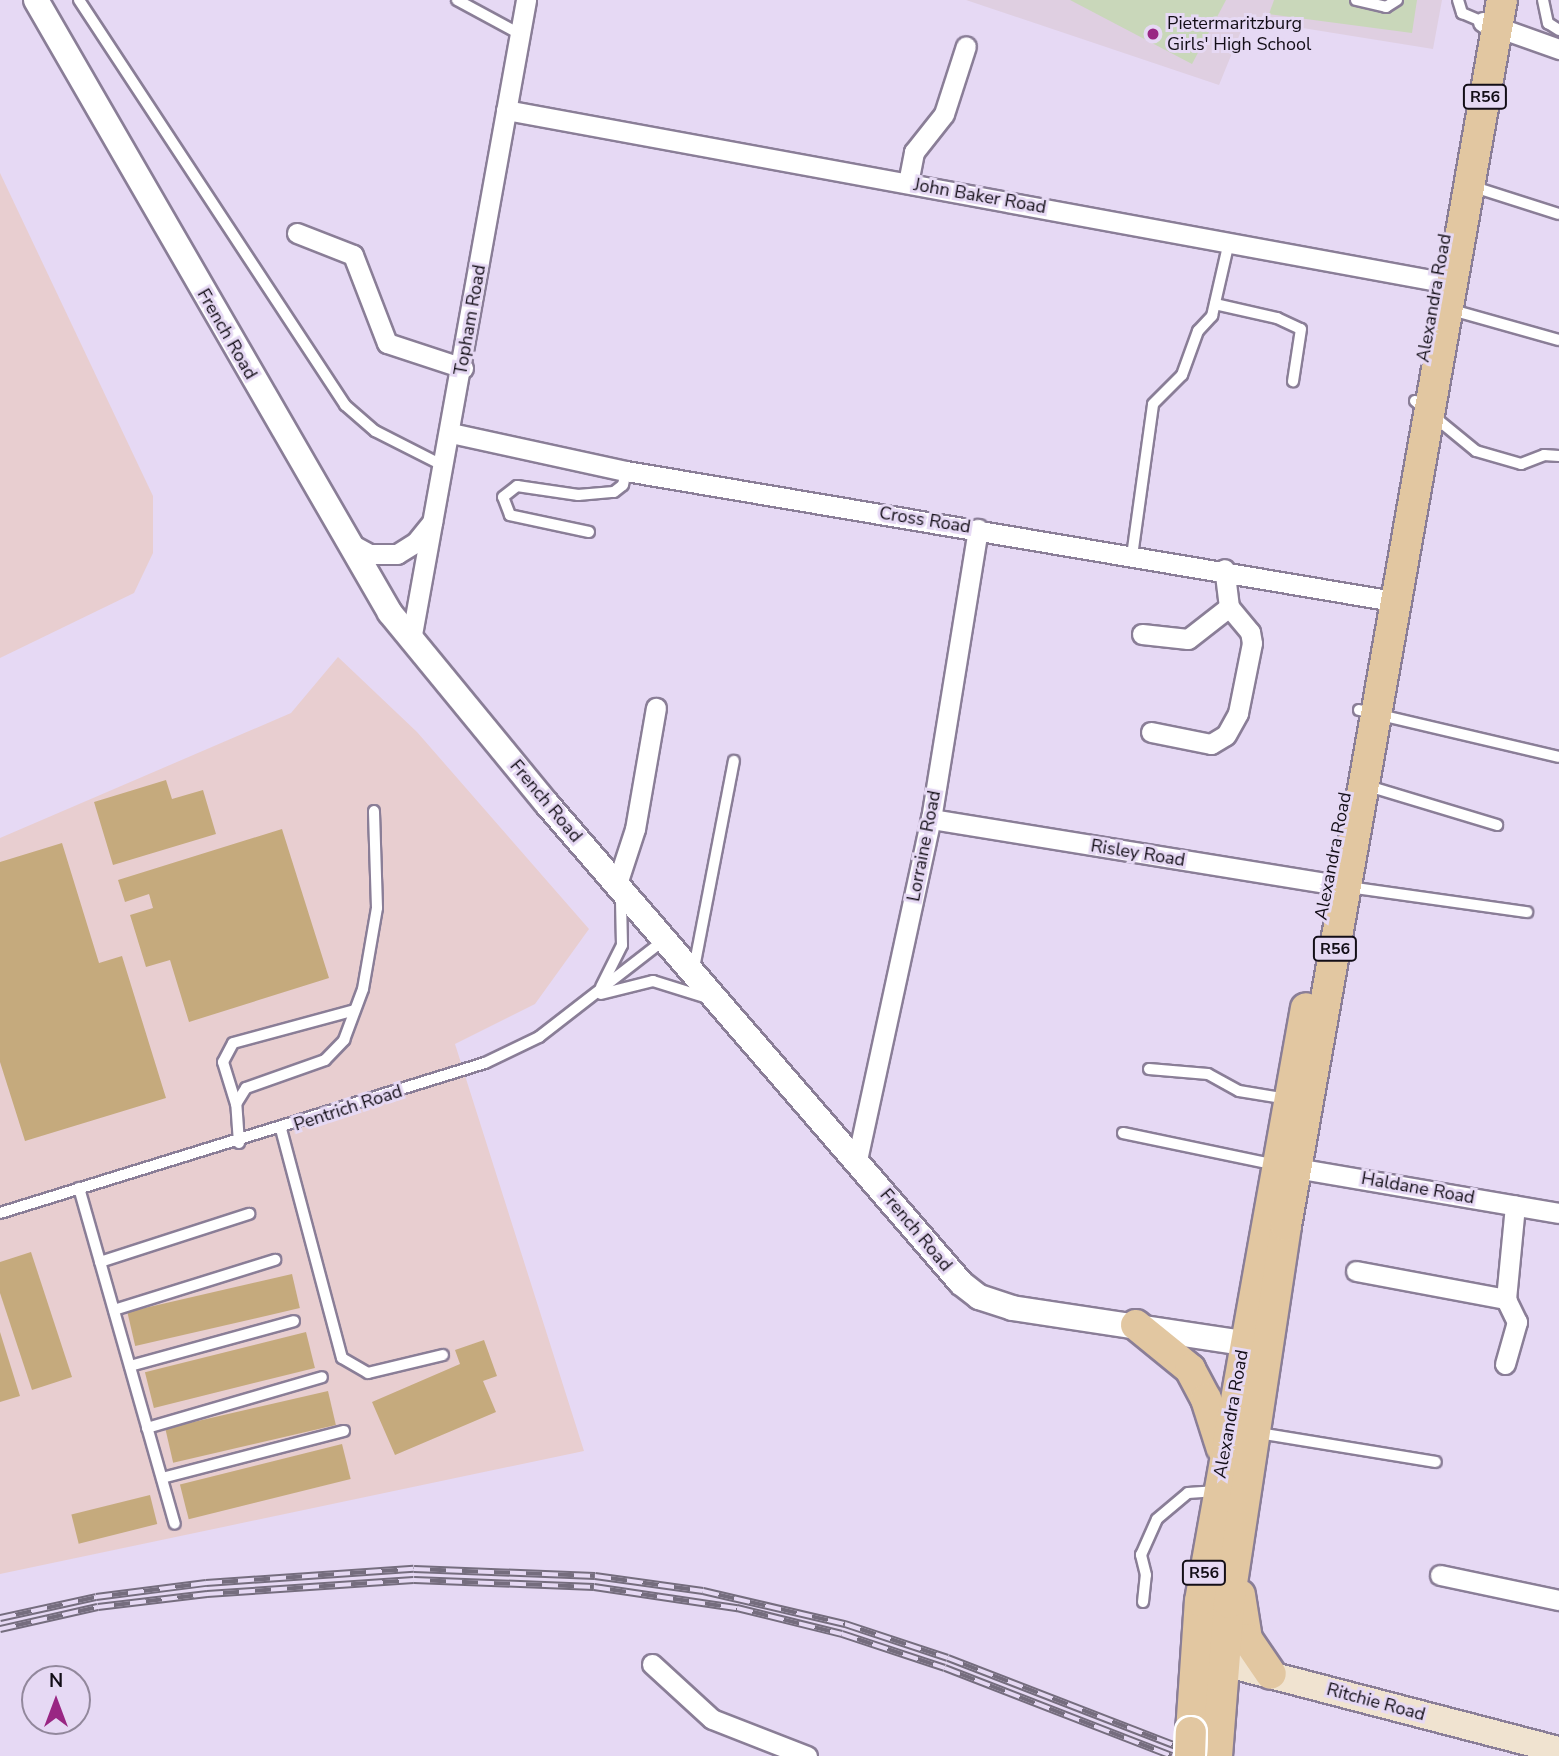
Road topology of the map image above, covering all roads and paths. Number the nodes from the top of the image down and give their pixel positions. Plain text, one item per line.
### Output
1 (36, 0) edge
2 (79, 0) edge
3 (457, 0) edge
4 (526, 0) edge
5 (1356, 0) edge
6 (1397, 0) edge
7 (1458, 0) edge
8 (1544, 0) edge
9 (1492, 12) edge
10 (1559, 30) edge
11 (520, 34) junction
12 (966, 47) dead end
13 (1559, 49) edge
14 (506, 110) junction
15 (908, 183) junction
16 (1471, 186) junction
17 (1559, 214) edge
18 (297, 233) dead end
19 (1229, 242) junction
20 (1446, 291) junction
21 (1215, 304) junction
22 (1559, 340) edge
23 (463, 368) junction
24 (1293, 381) dead end
25 (1423, 407) junction
26 (452, 433) junction
27 (1559, 456) edge
28 (445, 467) junction
29 (626, 471) junction
30 (435, 518) junction
31 (978, 529) junction
32 (589, 532) dead end
33 (345, 541) junction
34 (1132, 556) junction
35 (1224, 569) junction
36 (1389, 601) junction
37 (1229, 607) junction
38 (1142, 634) dead end
39 (411, 640) junction
40 (656, 708) dead end
41 (1368, 712) junction
42 (1151, 732) dead end
43 (1559, 757) edge
44 (734, 761) dead end
45 (1364, 785) junction
46 (374, 811) dead end
47 (931, 819) junction
48 (1497, 825) dead end
49 (617, 884) junction
50 (1336, 885) junction
51 (1527, 912) dead end
52 (664, 940) junction
53 (693, 972) junction
54 (596, 997) junction
55 (724, 1006) junction
56 (355, 1010) junction
57 (1149, 1069) dead end
58 (1288, 1099) junction
59 (236, 1104) junction
60 (281, 1129) junction
61 (1123, 1133) dead end
62 (239, 1143) junction
63 (857, 1160) junction
64 (1287, 1166) junction
65 (79, 1188) junction
66 (1515, 1205) junction
67 (0, 1213) edge
68 (1559, 1213) edge
69 (249, 1214) dead end
70 (275, 1260) dead end
71 (100, 1262) junction
72 (1356, 1271) dead end
73 (1506, 1299) junction
74 (114, 1310) junction
75 (294, 1321) dead end
76 (1136, 1325) junction
77 (1255, 1345) junction
78 (443, 1355) dead end
79 (1505, 1364) dead end
80 (130, 1366) junction
81 (322, 1377) dead end
82 (147, 1428) junction
83 (344, 1431) dead end
84 (1255, 1432) junction
85 (1223, 1456) junction
86 (1436, 1462) dead end
87 (162, 1478) junction
88 (1217, 1491) junction
89 (175, 1524) dead end
90 (1233, 1571) junction
91 (1440, 1575) dead end
92 (1559, 1600) edge
93 (1143, 1602) dead end
94 (1207, 1658) junction
95 (652, 1664) dead end
96 (1271, 1674) junction
97 (1204, 1746) edge
98 (1559, 1750) edge
99 (807, 1756) edge

1 - 33 street, French Road
2 - 28 lane
3 - 11 lane
4 - 11 street, Topham Road
5 - 6 lane
7 - 9 lane
8 - 10 lane
9 - 13 street
9 - 16 main road, Alexandra Road / R56
9 - 20 main road, Alexandra Road / R56
11 - 14 street, Topham Road
12 - 15 street
14 - 15 street, John Baker Road
14 - 23 street, Topham Road
15 - 19 street, John Baker Road
16 - 17 lane
16 - 20 main road, Alexandra Road / R56
18 - 23 street
19 - 20 street, John Baker Road
19 - 21 lane
20 - 22 lane
20 - 25 main road, Alexandra Road / R56
21 - 24 lane
21 - 34 lane
23 - 26 street, Topham Road
25 - 27 lane
25 - 36 main road, Alexandra Road / R56
26 - 28 street, Topham Road
26 - 29 street, Cross Road
28 - 30 street, Topham Road
29 - 31 street, Cross Road
29 - 32 lane
30 - 33 street
30 - 39 street, Topham Road
31 - 34 street, Cross Road
31 - 47 street, Lorraine Road
33 - 39 street, French Road
34 - 35 street, Cross Road
35 - 36 street, Cross Road
35 - 37 street
36 - 41 main road, Alexandra Road / R56
37 - 38 street
37 - 42 street
39 - 49 street, French Road
40 - 49 street
41 - 43 lane
41 - 45 main road, Alexandra Road / R56
41 - 50 main road, Alexandra Road / R56
44 - 53 lane
45 - 48 lane
45 - 50 main road, Alexandra Road / R56
46 - 56 lane
47 - 50 street, Risley Road
47 - 63 street, Lorraine Road
49 - 52 street, French Road
49 - 54 lane
50 - 51 lane
50 - 58 main road, Alexandra Road / R56
50 - 64 main road, Alexandra Road / R56
52 - 53 street, French Road
52 - 54 lane, Pentrich Road
53 - 55 street, French Road
54 - 55 lane
54 - 60 lane, Pentrich Road
55 - 63 street, French Road
56 - 59 lane
56 - 59 lane
57 - 58 lane
58 - 64 main road, Alexandra Road / R56
59 - 62 lane
60 - 62 lane, Pentrich Road
60 - 78 lane
61 - 64 lane
62 - 65 lane, Pentrich Road
63 - 76 street, French Road
64 - 66 street, Haldane Road
64 - 77 main road, Alexandra Road / R56
65 - 67 lane, Pentrich Road
65 - 71 lane
66 - 68 street, Haldane Road
66 - 73 street
69 - 71 lane
70 - 74 lane
71 - 74 lane
72 - 73 street
73 - 79 street
74 - 80 lane
75 - 80 lane
76 - 77 street, French Road
76 - 85 main road
77 - 84 main road, Alexandra Road / R56
77 - 85 main road, Alexandra Road / R56
80 - 82 lane
81 - 82 lane
82 - 87 lane
83 - 87 lane
84 - 86 lane
84 - 90 main road, Alexandra Road / R56
85 - 88 main road, Alexandra Road / R56
87 - 89 lane
88 - 93 lane
88 - 94 main road, Alexandra Road / R56
90 - 94 main road, Alexandra Road / R56
90 - 96 main road
91 - 92 street
94 - 96 main road, Ritchie Road
94 - 97 main road, Alexandra Road / R56
95 - 99 street
96 - 98 main road, Ritchie Road

